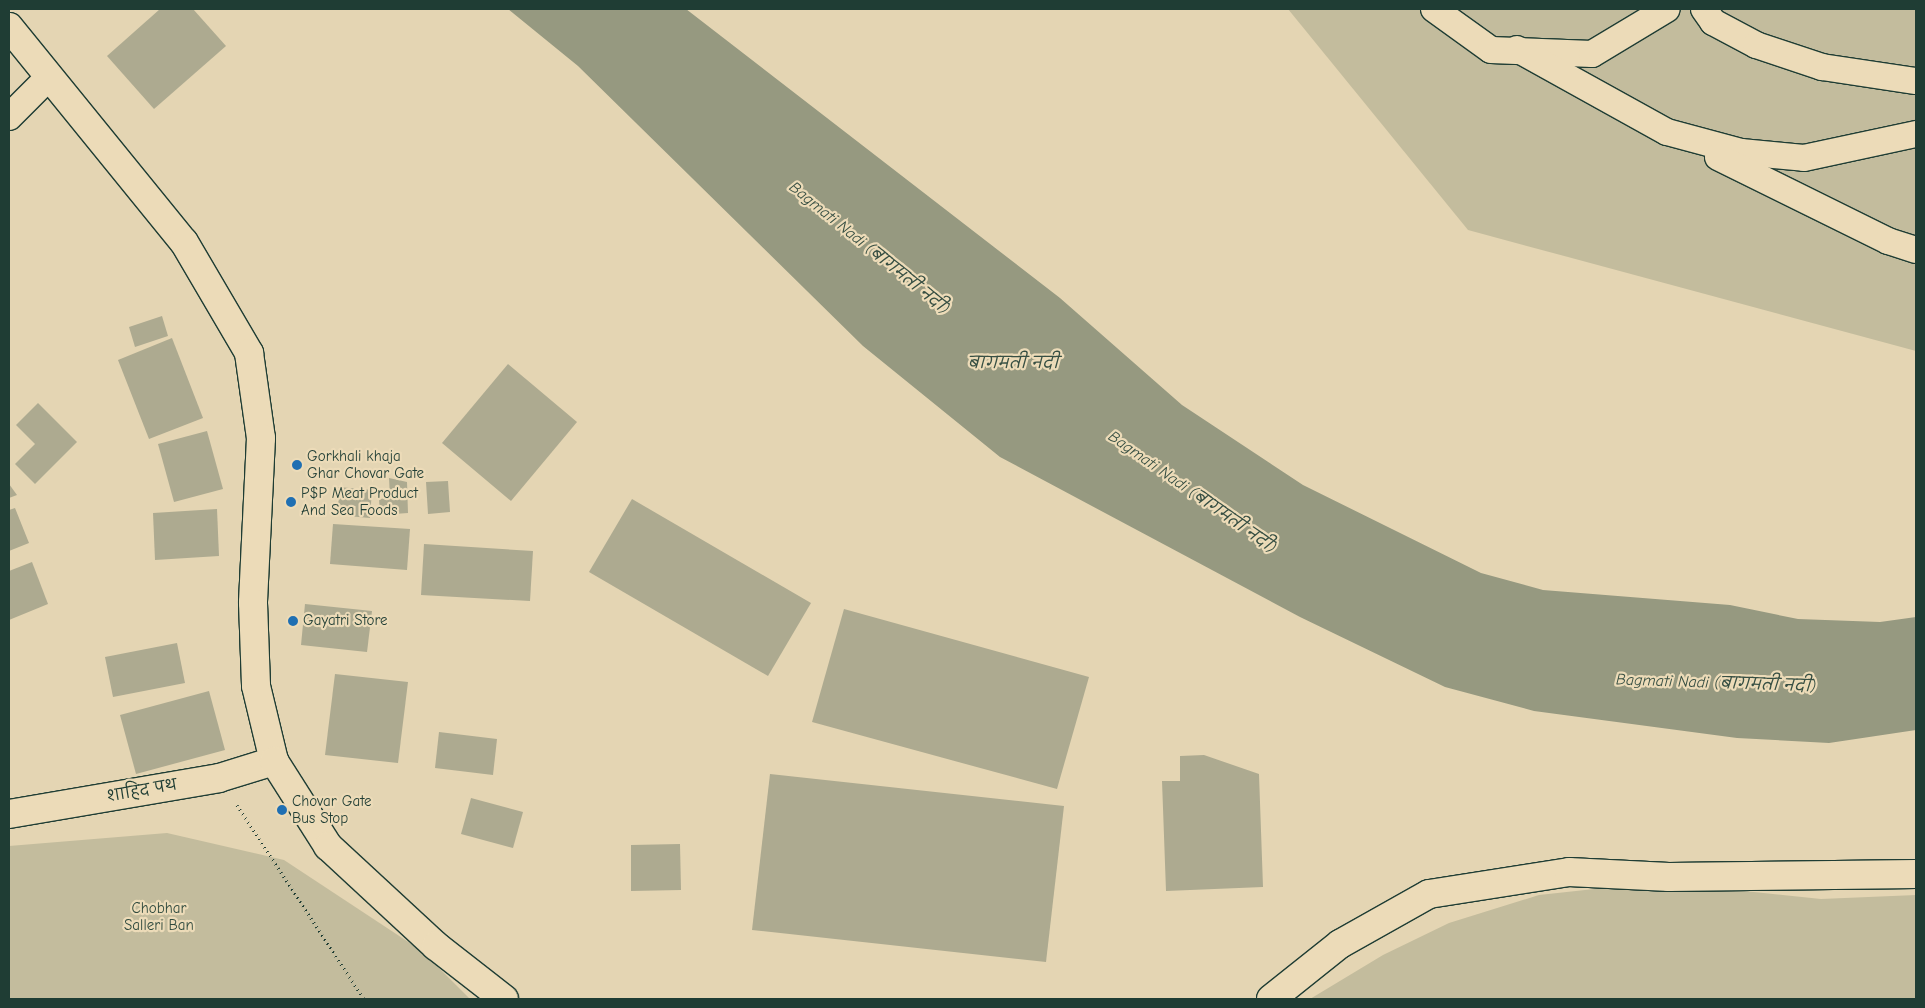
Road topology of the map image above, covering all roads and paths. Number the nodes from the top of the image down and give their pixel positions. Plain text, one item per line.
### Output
1 (1434, 9) edge
2 (1667, 9) edge
3 (1704, 9) edge
4 (9, 27) edge
5 (1517, 49) junction
6 (46, 79) junction
7 (1916, 81) edge
8 (9, 117) edge
9 (1667, 132) junction
10 (1916, 134) edge
11 (1916, 250) edge
12 (274, 761) junction
13 (219, 778) junction
14 (9, 814) edge
15 (1916, 874) edge
16 (364, 999) edge
17 (504, 999) edge
18 (1271, 999) edge

1 - 5 street
2 - 5 street
3 - 7 street
4 - 6 main road
5 - 9 street
6 - 8 street
6 - 12 main road
9 - 10 street
9 - 11 street
12 - 13 main road, शाहिद पथ
12 - 17 main road
13 - 14 main road, शाहिद पथ
13 - 16 path
15 - 18 main road

